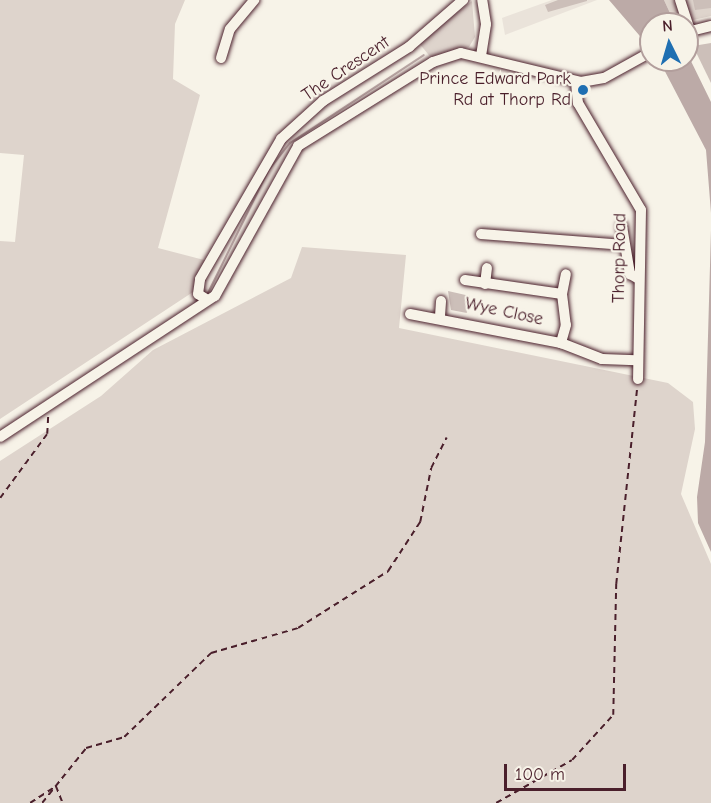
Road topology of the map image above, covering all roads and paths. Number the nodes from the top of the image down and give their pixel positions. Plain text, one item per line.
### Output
1 (252, 0) edge
2 (463, 0) edge
3 (482, 0) edge
4 (481, 56) junction
5 (221, 58) dead end
6 (639, 59) edge
7 (576, 82) junction
8 (622, 226) dead end
9 (481, 234) dead end
10 (625, 245) junction
11 (487, 268) dead end
12 (566, 274) dead end
13 (637, 278) junction
14 (465, 280) dead end
15 (485, 284) junction
16 (562, 294) junction
17 (206, 299) junction
18 (441, 301) dead end
19 (410, 314) dead end
20 (440, 316) junction
21 (561, 343) junction
22 (636, 360) junction
23 (638, 379) joint
24 (48, 409) junction
25 (0, 437) edge
26 (446, 438) dead end
27 (0, 498) edge
28 (56, 786) junction
29 (30, 803) edge
30 (42, 803) edge
31 (63, 803) edge
32 (496, 803) edge

1 - 5 street
2 - 17 street, The Crescent
3 - 4 street
4 - 7 street, The Crescent
4 - 17 street, The Crescent
6 - 7 street
7 - 13 street, Thorp Road
8 - 10 street
9 - 10 street
10 - 13 street
11 - 15 street, Wye Close
12 - 16 street, Wye Close
13 - 22 street, Thorp Road
14 - 15 street, Wye Close
15 - 16 street, Wye Close
16 - 21 street, Wye Close
17 - 24 street, The Crescent
18 - 20 street, Wye Close
19 - 20 street, Wye Close
20 - 21 street, Wye Close
21 - 22 street, Wye Close
22 - 23 street, Thorp Road
23 - 32 path
24 - 25 street, The Crescent
24 - 27 path
26 - 28 path
28 - 29 path
28 - 30 path
28 - 31 path

